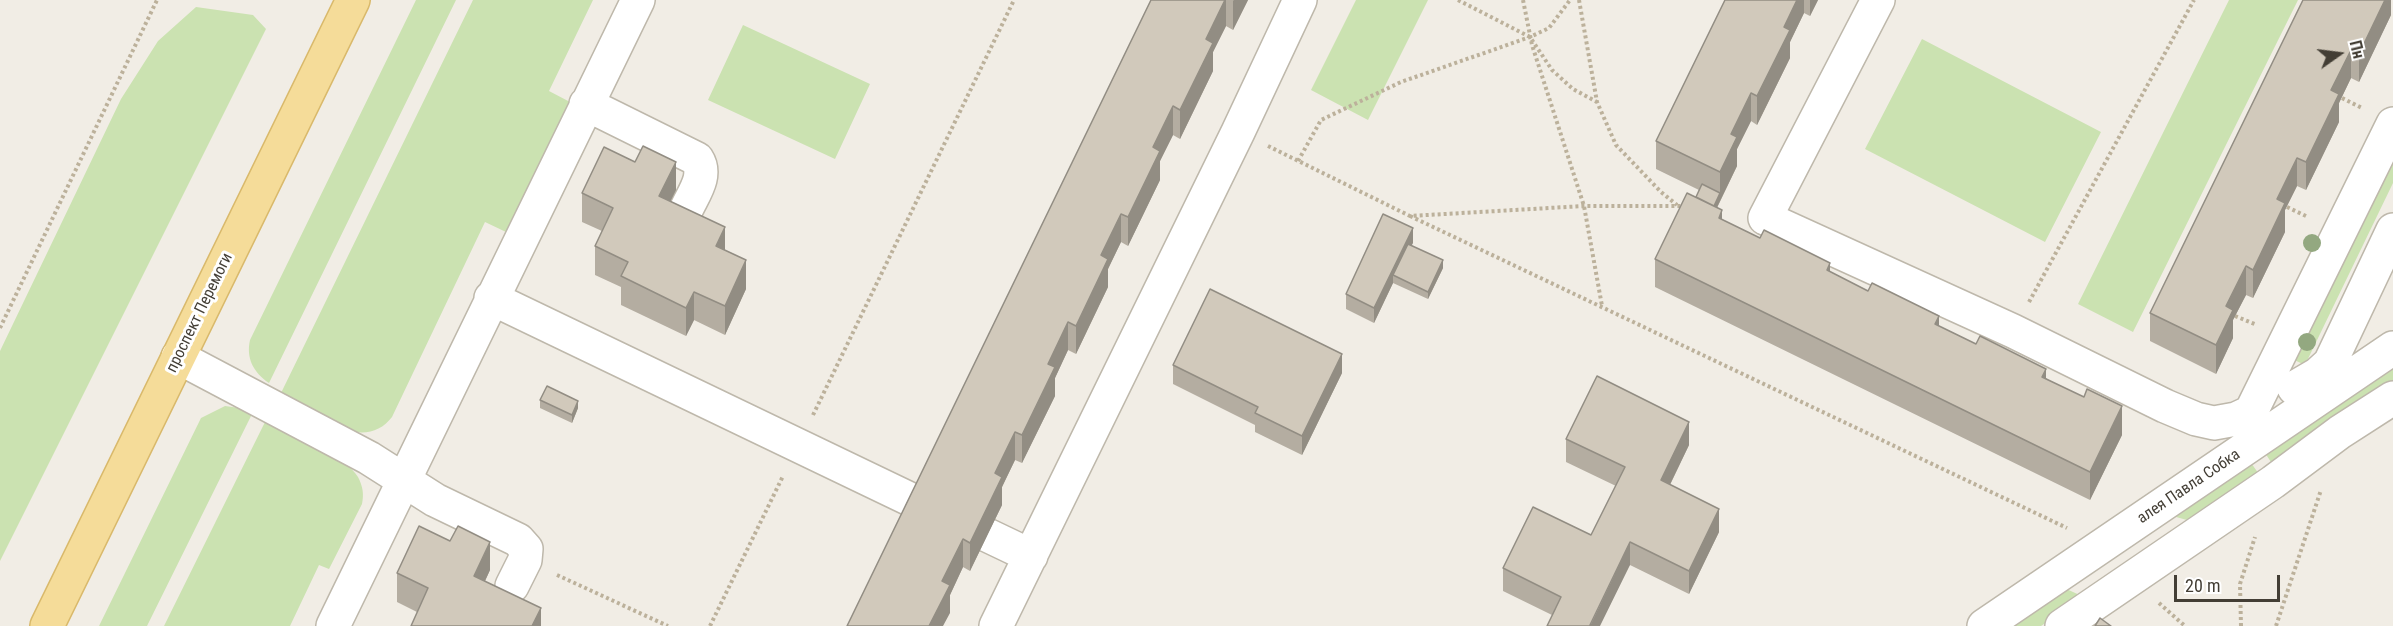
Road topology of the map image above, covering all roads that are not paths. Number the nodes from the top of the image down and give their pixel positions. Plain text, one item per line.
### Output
1 (353, 0) edge
2 (638, 0) edge
3 (1300, 0) edge
4 (1878, 0) edge
5 (586, 104) junction
6 (2393, 124) edge
7 (686, 210) edge
8 (2393, 230) edge
9 (491, 298) junction
10 (2393, 348) edge
11 (178, 357) junction
12 (2393, 398) edge
13 (2251, 412) junction
14 (403, 480) junction
15 (920, 504) edge
16 (987, 535) edge
17 (1031, 556) junction
18 (518, 573) road end
19 (47, 626) edge
20 (333, 626) edge
21 (996, 626) edge
22 (1984, 626) edge
23 (2062, 626) edge

1 - 11 main road, проспект Перемоги
2 - 5 street
3 - 17 street
4 - 13 street
5 - 7 street
5 - 9 street
6 - 13 street
8 - 13 street
9 - 14 street
9 - 15 street
10 - 22 street, алея Павла Собка
11 - 14 street
11 - 19 main road, проспект Перемоги
12 - 23 street
14 - 18 street
14 - 20 street
16 - 17 street
17 - 21 street

